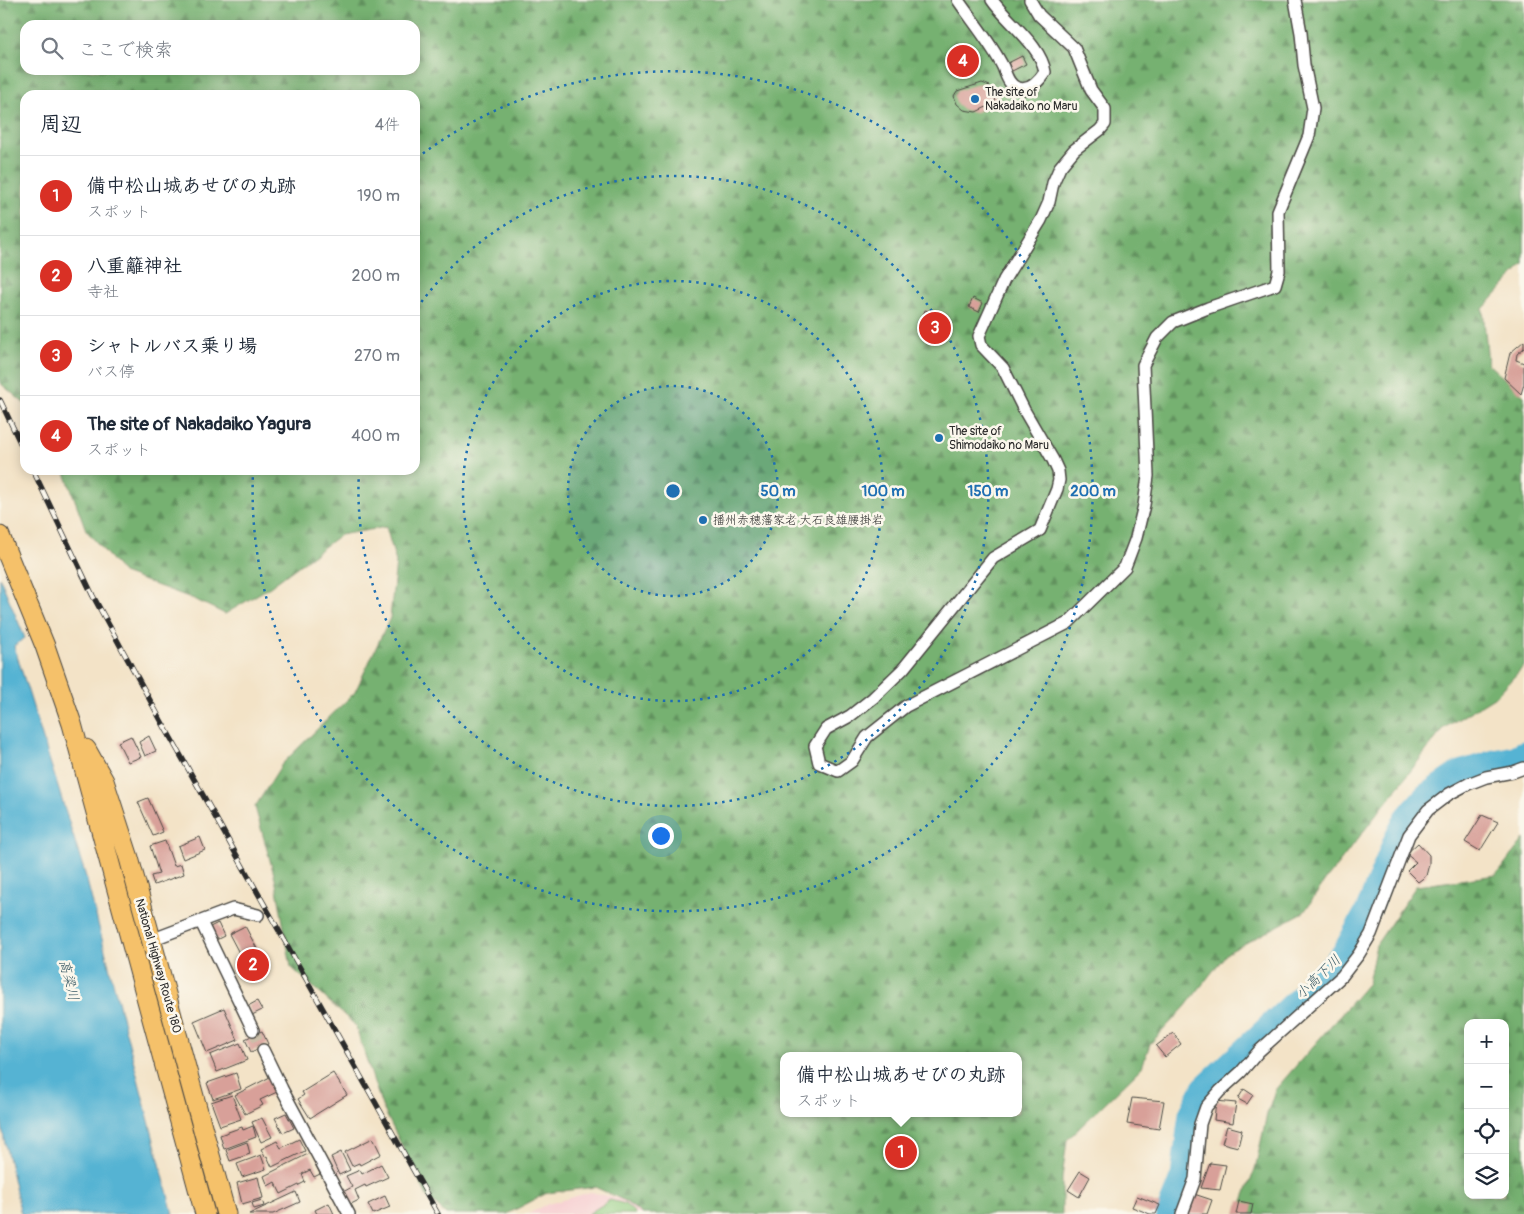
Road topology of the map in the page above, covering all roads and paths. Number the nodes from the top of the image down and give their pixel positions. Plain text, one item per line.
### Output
1 (958, 0) edge
2 (992, 0) edge
3 (1030, 0) edge
4 (1295, 0) edge
5 (0, 536) edge
6 (72, 724) junction
7 (1524, 768) edge
8 (258, 915) dead end
9 (201, 922) junction
10 (151, 940) junction
11 (253, 1030) tunnel mouth
12 (263, 1050) tunnel mouth
13 (205, 1214) edge
14 (226, 1214) edge
15 (349, 1214) edge
16 (1182, 1214) edge

1 - 2 street
3 - 4 street
5 - 6 highway, National Highway Route 180
6 - 10 highway, National Highway Route 180
6 - 13 highway, National Highway Route 180
7 - 16 street
8 - 9 street
9 - 10 street
9 - 11 street
10 - 14 highway, National Highway Route 180
12 - 15 street

